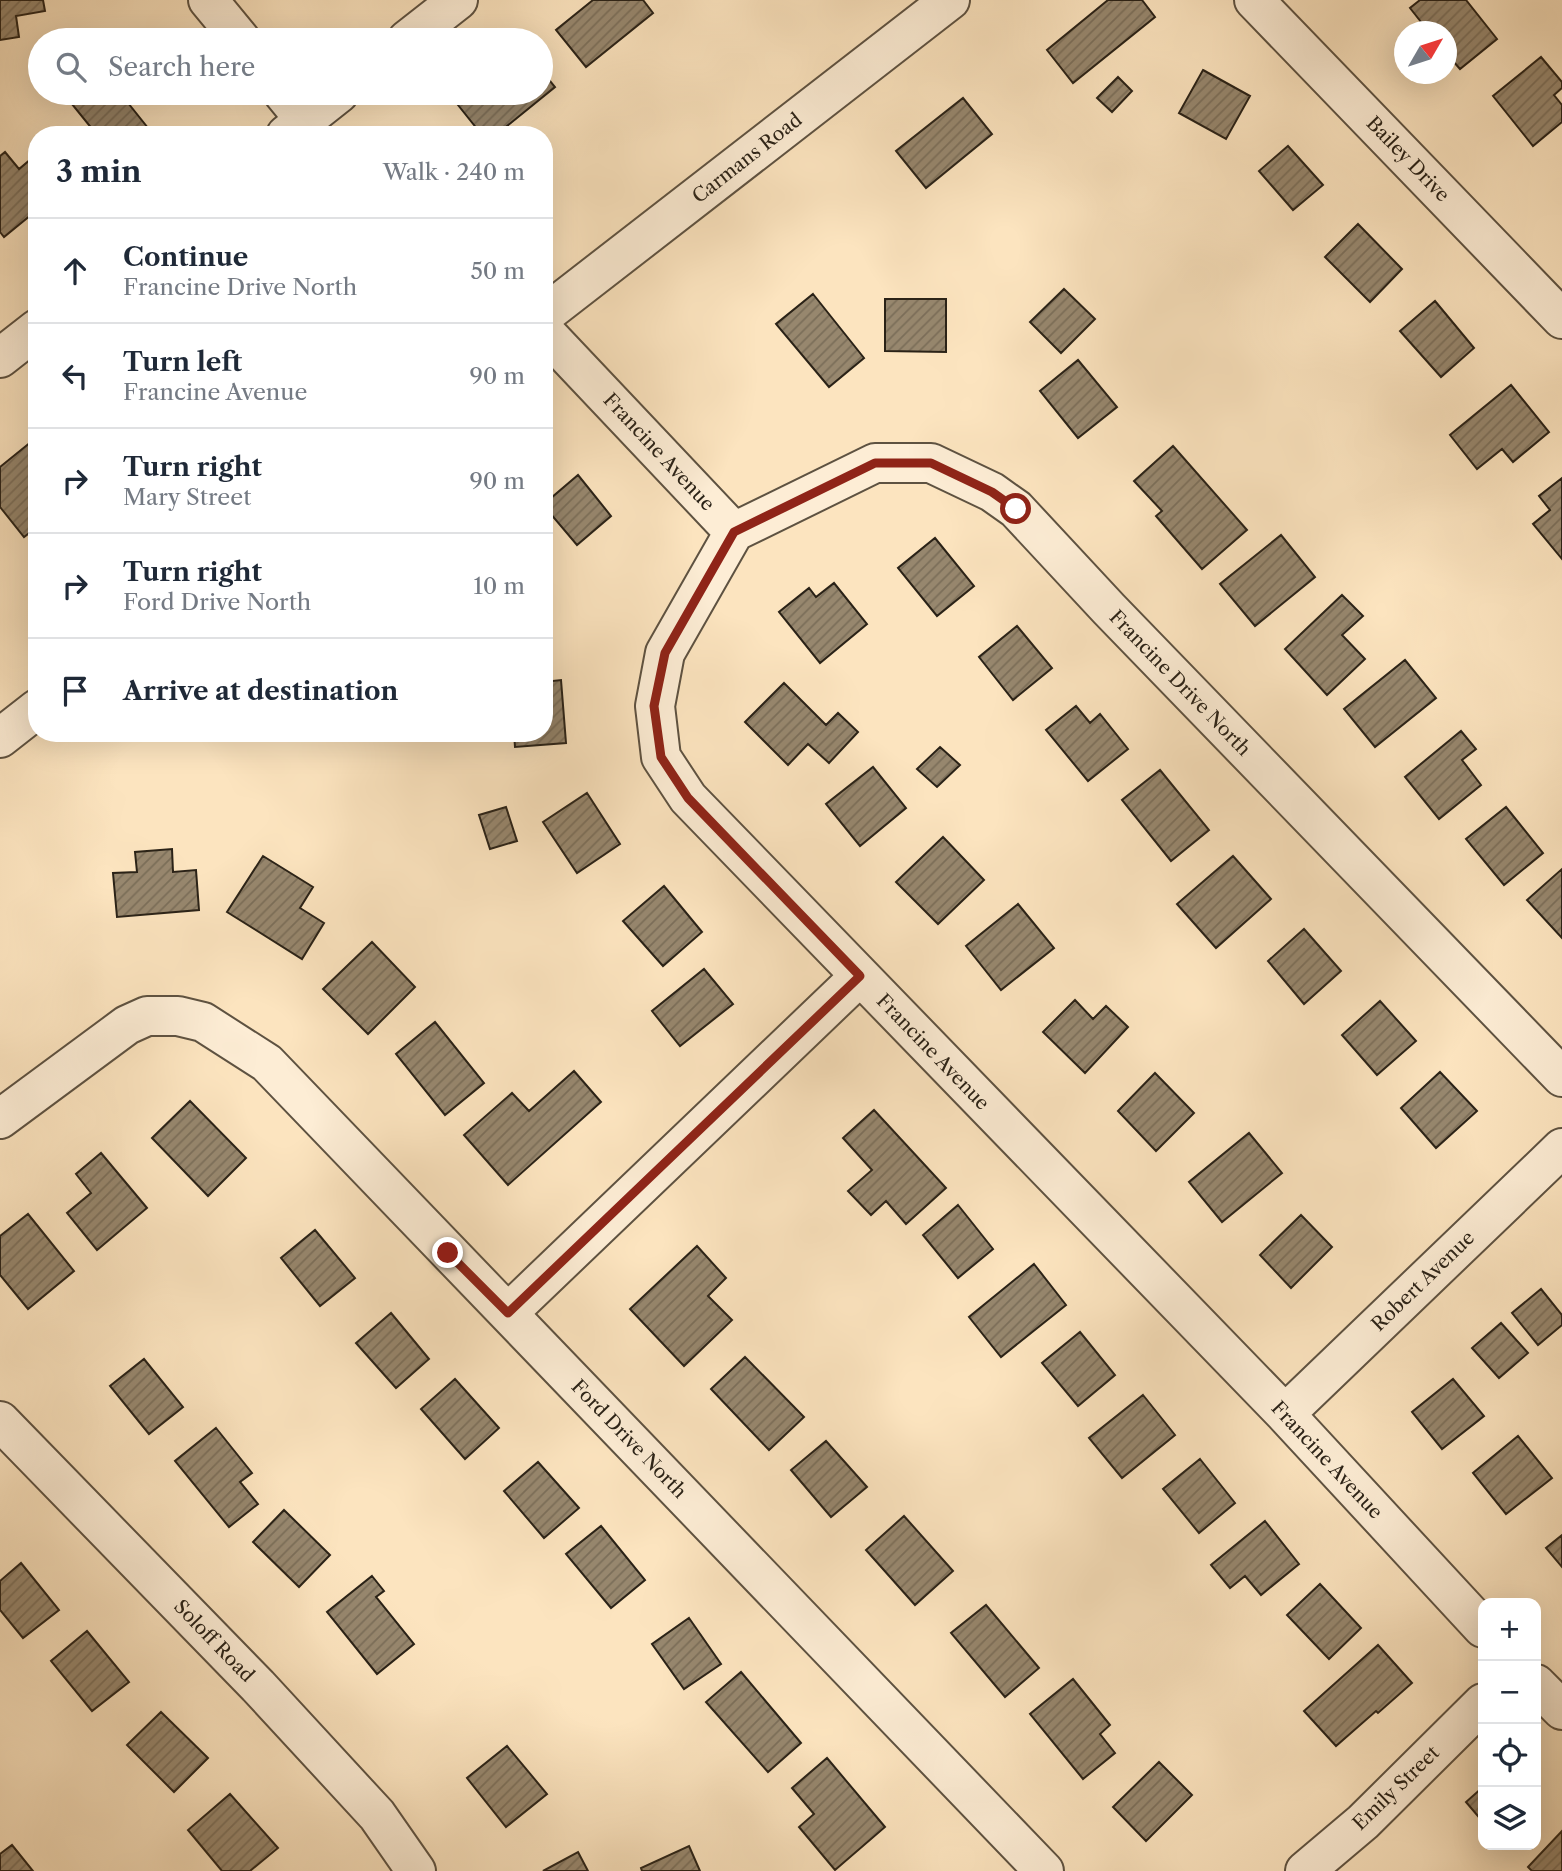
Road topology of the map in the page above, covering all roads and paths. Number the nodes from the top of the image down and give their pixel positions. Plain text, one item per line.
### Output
1 (208, 0) edge
2 (458, 0) edge
3 (950, 0) edge
4 (1254, 0) edge
5 (231, 28) edge
6 (422, 28) edge
7 (314, 105) edge
8 (291, 116) edge
9 (553, 308) edge
10 (1562, 319) edge
11 (28, 336) edge
12 (553, 341) edge
13 (0, 358) edge
14 (734, 532) junction
15 (28, 716) edge
16 (0, 737) edge
17 (860, 976) junction
18 (1562, 1077) edge
19 (0, 1119) edge
20 (1562, 1148) edge
21 (508, 1313) junction
22 (1284, 1414) junction
23 (0, 1421) edge
24 (1478, 1623) edge
25 (1541, 1689) edge
26 (1478, 1708) edge
27 (1562, 1710) edge
28 (416, 1871) edge
29 (1044, 1871) edge
30 (1305, 1871) edge

1 - 5 street
2 - 6 street
3 - 9 street, Carmans Road
4 - 10 street, Bailey Drive
7 - 8 street
11 - 13 street
12 - 14 street, Francine Avenue
14 - 17 street, Francine Avenue
14 - 18 street, Francine Drive North
15 - 16 street
17 - 21 street
17 - 22 street, Francine Avenue
19 - 21 street, Ford Drive North
20 - 22 street, Robert Avenue
21 - 29 street, Ford Drive North
22 - 24 street, Francine Avenue
23 - 28 street, Soloff Road
25 - 27 street
26 - 30 street, Emily Street

